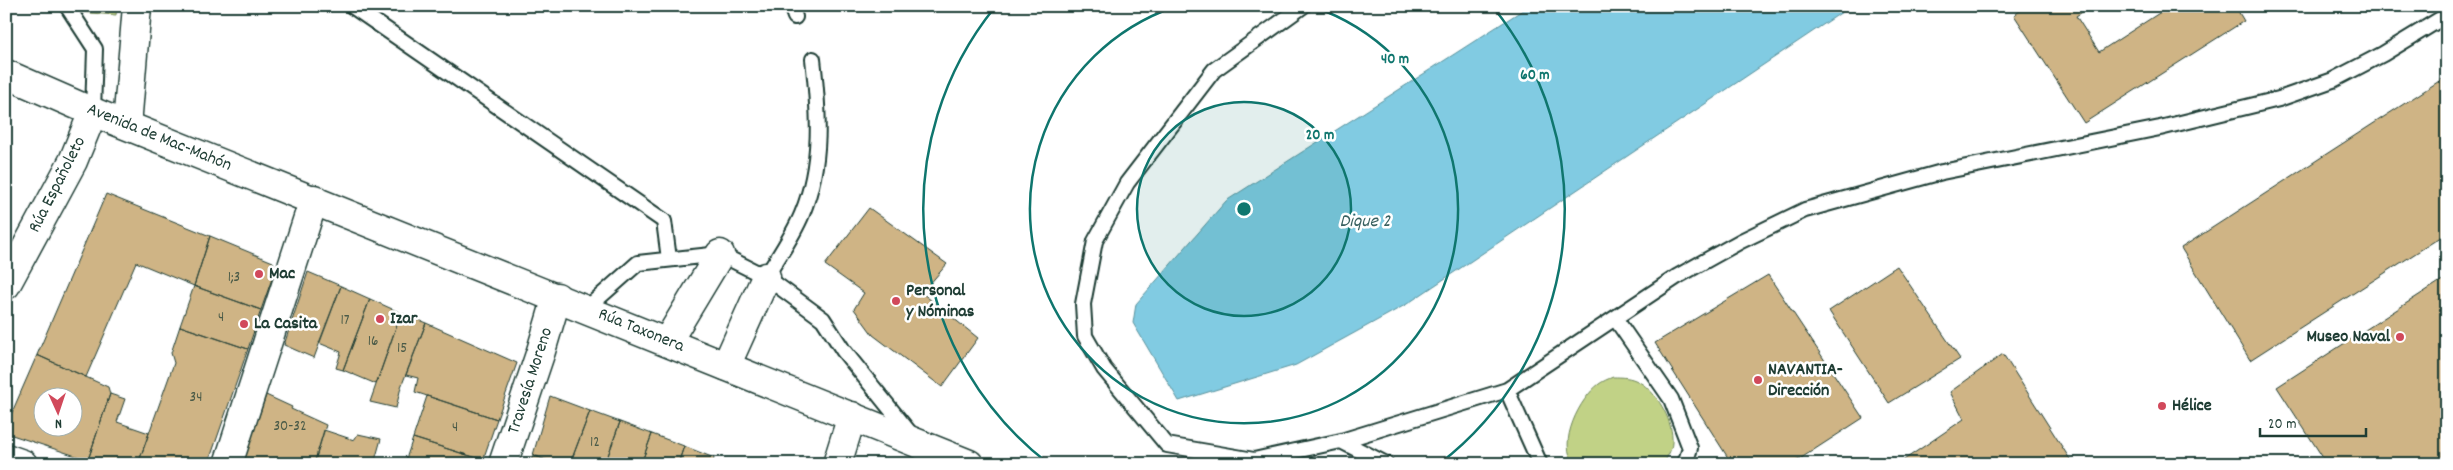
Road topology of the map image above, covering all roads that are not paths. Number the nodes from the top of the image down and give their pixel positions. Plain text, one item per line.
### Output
1 (68, 6) edge
2 (137, 6) edge
3 (352, 6) edge
4 (1303, 6) edge
5 (2447, 15) edge
6 (813, 59) dead end
7 (6, 74) edge
8 (93, 112) junction
9 (127, 125) junction
10 (314, 199) junction
11 (720, 254) junction
12 (669, 259) junction
13 (766, 277) junction
14 (6, 285) edge
15 (557, 297) junction
16 (586, 309) junction
17 (1615, 318) junction
18 (667, 342) junction
19 (726, 366) junction
20 (1507, 390) junction
21 (852, 416) junction
22 (917, 441) junction
23 (1341, 442) junction
24 (6, 458) edge
25 (23, 464) edge
26 (228, 464) edge
27 (503, 464) edge
28 (837, 464) edge
29 (969, 464) edge
30 (1386, 464) edge
31 (1540, 464) edge
32 (1686, 464) edge

1 - 8 lane
2 - 9 street
3 - 12 lane
4 - 23 lane
5 - 17 lane
6 - 13 lane
7 - 8 street, Avenida de Mac-Mahón
8 - 9 street, Avenida de Mac-Mahón
8 - 14 street, Rúa Españoleto
9 - 10 street, Avenida de Mac-Mahón
10 - 15 street, Rúa Taxonera
10 - 26 street
11 - 12 lane
11 - 13 lane
11 - 18 street
12 - 16 lane
13 - 19 street
13 - 22 lane
15 - 16 street, Rúa Taxonera
15 - 27 street, Travesía Moreno
16 - 18 street, Rúa Taxonera
17 - 20 lane
17 - 32 lane
18 - 19 street, Rúa Taxonera
19 - 21 street, Rúa Taxonera
20 - 23 lane
20 - 31 lane
21 - 22 street, Rúa Taxonera
21 - 28 street
22 - 29 street, Rúa Taxonera
23 - 30 lane
24 - 25 street

